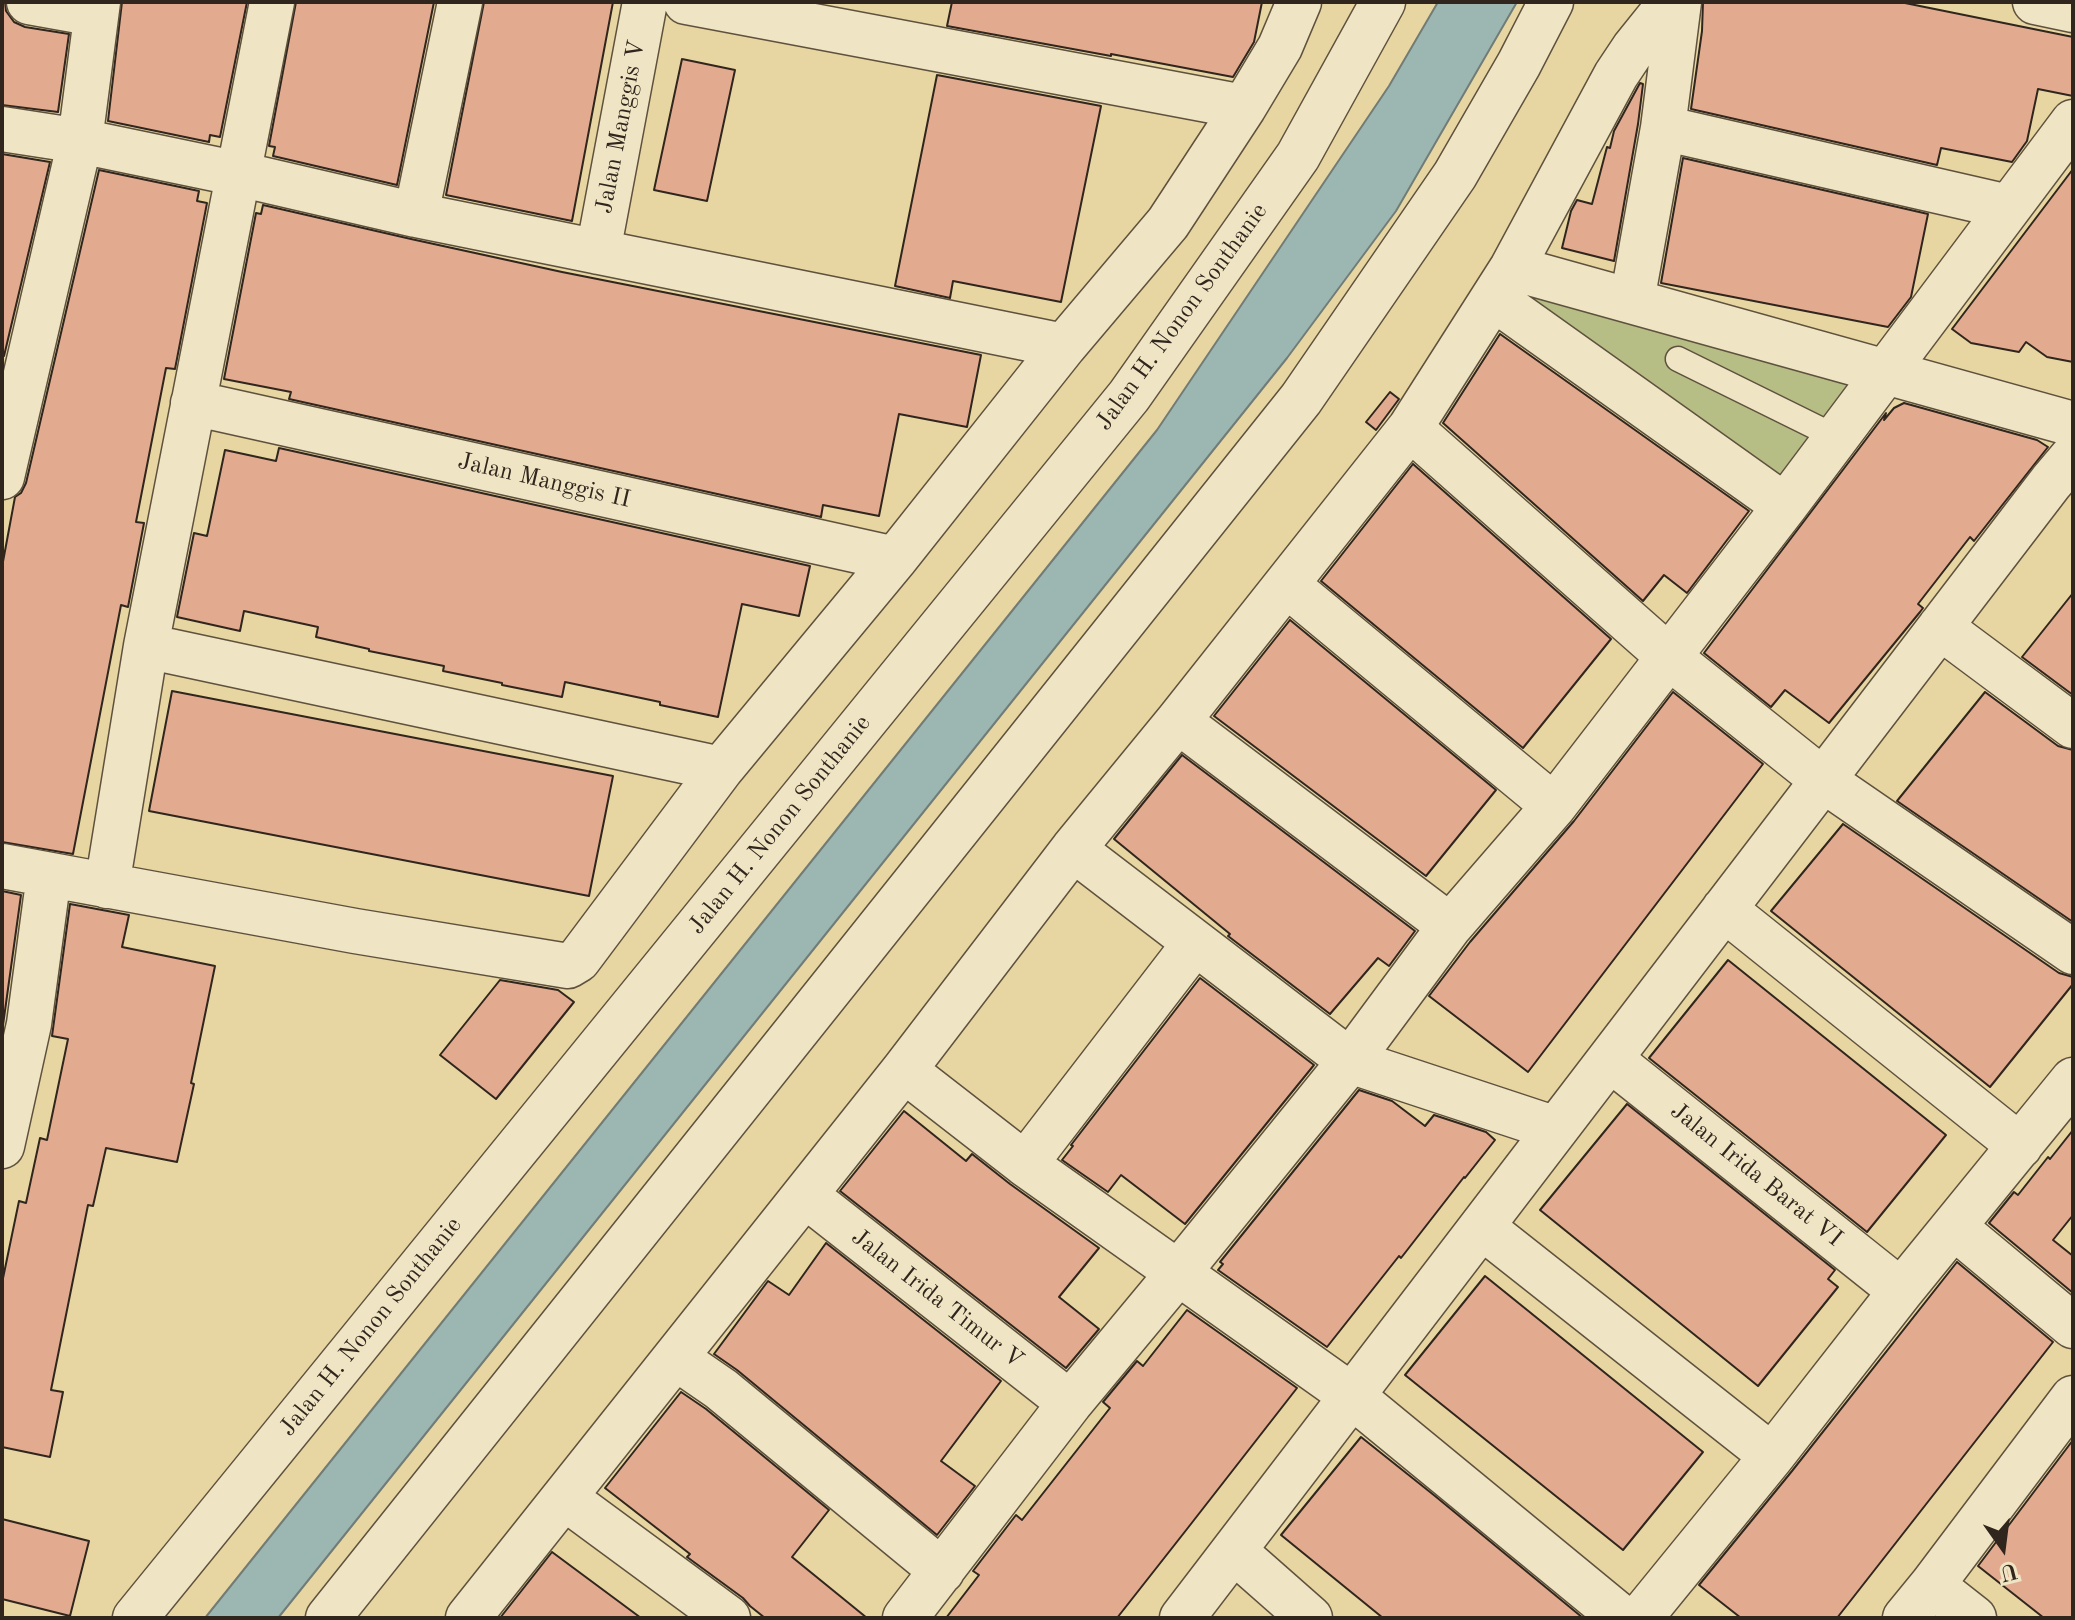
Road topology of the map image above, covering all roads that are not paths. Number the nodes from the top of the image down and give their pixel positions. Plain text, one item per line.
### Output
1 (29, 2) edge
2 (272, 2) edge
3 (460, 2) edge
4 (645, 2) edge
5 (686, 2) edge
6 (1299, 2) edge
7 (1383, 2) edge
8 (1551, 2) edge
9 (1671, 2) edge
10 (1679, 2) edge
11 (2035, 2) edge
12 (97, 8) edge
13 (2073, 10) edge
14 (1244, 107) junction
15 (2073, 122) edge
16 (1663, 128) junction
17 (2, 129) edge
18 (80, 141) junction
19 (239, 174) junction
20 (2008, 207) junction
21 (416, 215) junction
22 (598, 252) junction
23 (1502, 283) junction
24 (1632, 301) junction
25 (1064, 346) junction
26 (1678, 359) dead end
27 (1885, 371) junction
28 (193, 403) junction
29 (2073, 424) edge
30 (1410, 428) junction
31 (1836, 437) junction
32 (2, 477) edge
33 (2066, 479) edge
34 (1785, 506) junction
35 (895, 559) junction
36 (1287, 585) junction
37 (1940, 627) junction
38 (146, 646) junction
39 (1669, 657) junction
40 (1178, 721) junction
41 (2073, 726) edge
42 (721, 769) junction
43 (1823, 780) junction
44 (1554, 806) junction
45 (1073, 849) junction
46 (2, 866) edge
47 (49, 875) junction
48 (107, 886) junction
49 (1724, 909) junction
50 (1450, 926) junction
51 (1195, 943) junction
52 (2073, 952) edge
53 (16, 1022) edge
54 (1610, 1059) junction
55 (1350, 1061) junction
56 (904, 1070) junction
57 (2073, 1080) edge
58 (1556, 1129) junction
59 (2, 1146) edge
60 (2020, 1146) junction
61 (1025, 1164) junction
62 (805, 1195) junction
63 (1482, 1227) junction
64 (1954, 1227) junction
65 (1178, 1273) junction
66 (1901, 1291) junction
67 (2073, 1326) edge
68 (676, 1358) junction
69 (1352, 1396) junction
70 (1070, 1403) junction
71 (2068, 1414) edge
72 (1772, 1456) junction
73 (565, 1498) junction
74 (1234, 1551) junction
75 (942, 1571) junction
76 (1919, 1602) edge
77 (135, 1618) edge
78 (328, 1618) edge
79 (468, 1618) edge
80 (728, 1618) edge
81 (905, 1618) edge
82 (1182, 1618) edge
83 (1310, 1618) edge
84 (1622, 1618) edge
85 (1640, 1618) edge
86 (1974, 1618) edge

1 - 12 street
2 - 19 street
3 - 21 street
4 - 22 street, Jalan Manggis V
5 - 14 street
6 - 14 street
7 - 77 street, Jalan H. Nonon Sonthanie
8 - 78 street
9 - 23 street
10 - 16 street
11 - 13 street
12 - 18 street
14 - 25 street
15 - 20 street
16 - 20 street
16 - 24 street
17 - 18 street
18 - 19 street
18 - 32 street
19 - 21 street
19 - 28 street
20 - 27 street
21 - 22 street
22 - 25 street
23 - 24 street
23 - 30 street
23 - 34 street
24 - 27 street
25 - 35 street
26 - 31 lane
27 - 29 street
27 - 31 street
28 - 35 street, Jalan Manggis II
28 - 38 street
30 - 36 street
30 - 39 street
31 - 34 street
33 - 37 street
34 - 39 street
35 - 42 street
36 - 40 street
36 - 44 street
37 - 41 street
37 - 43 street
38 - 42 street
38 - 48 street
39 - 43 street
39 - 44 street
40 - 45 street
40 - 50 street
42 - 48 street
43 - 49 street
43 - 52 street
44 - 50 street
45 - 51 street
45 - 56 street
46 - 47 street
47 - 48 street
47 - 53 street
49 - 54 street
49 - 60 street
50 - 55 street
51 - 55 street
51 - 61 street
53 - 59 street
54 - 58 street
54 - 66 street, Jalan Irida Barat VI
55 - 58 street
55 - 65 street
56 - 61 street
56 - 62 street
57 - 60 street
58 - 63 street
60 - 64 street
61 - 65 street
62 - 68 street
62 - 70 street, Jalan Irida Timur V
63 - 69 street
63 - 72 street
64 - 66 street
64 - 67 street
65 - 69 street
65 - 70 street
66 - 72 street
68 - 73 street
68 - 75 street
69 - 74 street
69 - 84 street
70 - 75 street
71 - 76 street
72 - 85 street
73 - 79 street
73 - 80 street
74 - 82 street
74 - 83 street
75 - 81 street
76 - 86 street

